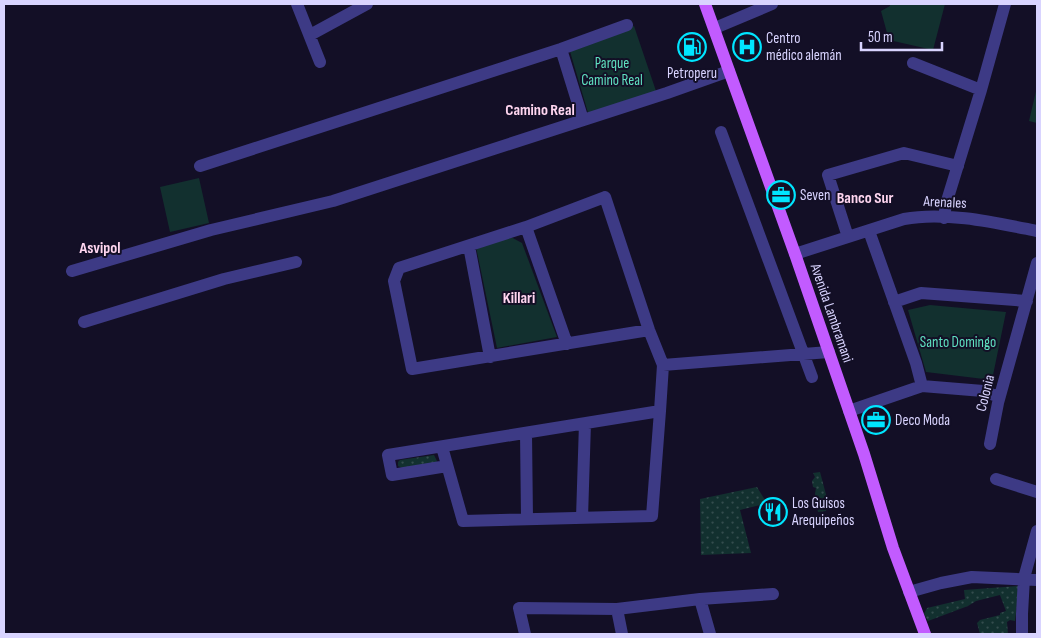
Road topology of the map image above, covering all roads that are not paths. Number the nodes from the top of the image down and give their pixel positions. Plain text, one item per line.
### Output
1 (297, 4) edge
2 (367, 4) edge
3 (706, 4) edge
4 (772, 4) edge
5 (1005, 4) edge
6 (627, 25) dead end
7 (715, 28) junction
8 (310, 35) junction
9 (561, 49) junction
10 (320, 62) dead end
11 (913, 63) dead end
12 (729, 71) junction
13 (981, 90) junction
14 (583, 120) junction
15 (721, 132) dead end
16 (200, 166) dead end
17 (958, 166) junction
18 (944, 218) junction
19 (526, 227) junction
20 (869, 231) junction
21 (1037, 231) edge
22 (848, 237) junction
23 (469, 246) junction
24 (795, 254) junction
25 (296, 262) dead end
26 (1037, 262) edge
27 (72, 271) dead end
28 (1026, 301) junction
29 (894, 302) junction
30 (84, 322) dead end
31 (649, 330) junction
32 (566, 344) junction
33 (829, 352) junction
34 (804, 355) junction
35 (490, 357) junction
36 (663, 365) junction
37 (812, 378) dead end
38 (922, 386) junction
39 (999, 397) junction
40 (660, 411) junction
41 (849, 411) junction
42 (585, 423) junction
43 (526, 433) junction
44 (990, 444) dead end
45 (442, 447) junction
46 (447, 466) junction
47 (996, 479) dead end
48 (1037, 492) edge
49 (582, 518) junction
50 (528, 519) junction
51 (1037, 531) edge
52 (1024, 578) junction
53 (1037, 580) edge
54 (909, 592) junction
55 (773, 594) dead end
56 (700, 599) junction
57 (617, 609) junction
58 (525, 634) edge
59 (622, 634) edge
60 (710, 634) edge
61 (925, 634) edge
62 (1022, 634) edge

1 - 8 street
2 - 8 street
3 - 7 main road, Avenida Lambramani
4 - 7 street
5 - 13 street
6 - 9 street
7 - 12 main road, Avenida Lambramani
8 - 10 street
9 - 14 street
9 - 16 street
11 - 13 street
12 - 14 street
12 - 24 main road, Avenida Lambramani
13 - 17 street
14 - 27 street
15 - 34 street
17 - 18 street
17 - 22 street
18 - 20 street, Arenales
18 - 21 street, Arenales
19 - 23 street
19 - 31 street
19 - 32 street
20 - 22 street, Arenales
20 - 29 street
22 - 24 street, Arenales
23 - 35 street
23 - 35 street
24 - 33 main road, Avenida Lambramani
25 - 30 street
26 - 28 street, Colonia
28 - 29 street
28 - 39 street, Colonia
29 - 38 street
31 - 32 street
31 - 36 street
32 - 35 street
33 - 34 street
33 - 41 main road, Avenida Lambramani
34 - 36 street
34 - 37 street
36 - 40 street
38 - 39 street
38 - 41 street
39 - 44 street, Colonia
40 - 42 street
40 - 49 street
41 - 54 main road, Avenida Lambramani
42 - 43 street
42 - 49 street
43 - 45 street
43 - 50 street
45 - 46 street
45 - 46 street
46 - 50 street
47 - 48 street
49 - 50 street
51 - 52 street
52 - 53 street
52 - 54 street
52 - 62 street
54 - 61 main road, Avenida Lambramani
55 - 56 street
56 - 57 street
56 - 60 street
57 - 58 street
57 - 59 street

